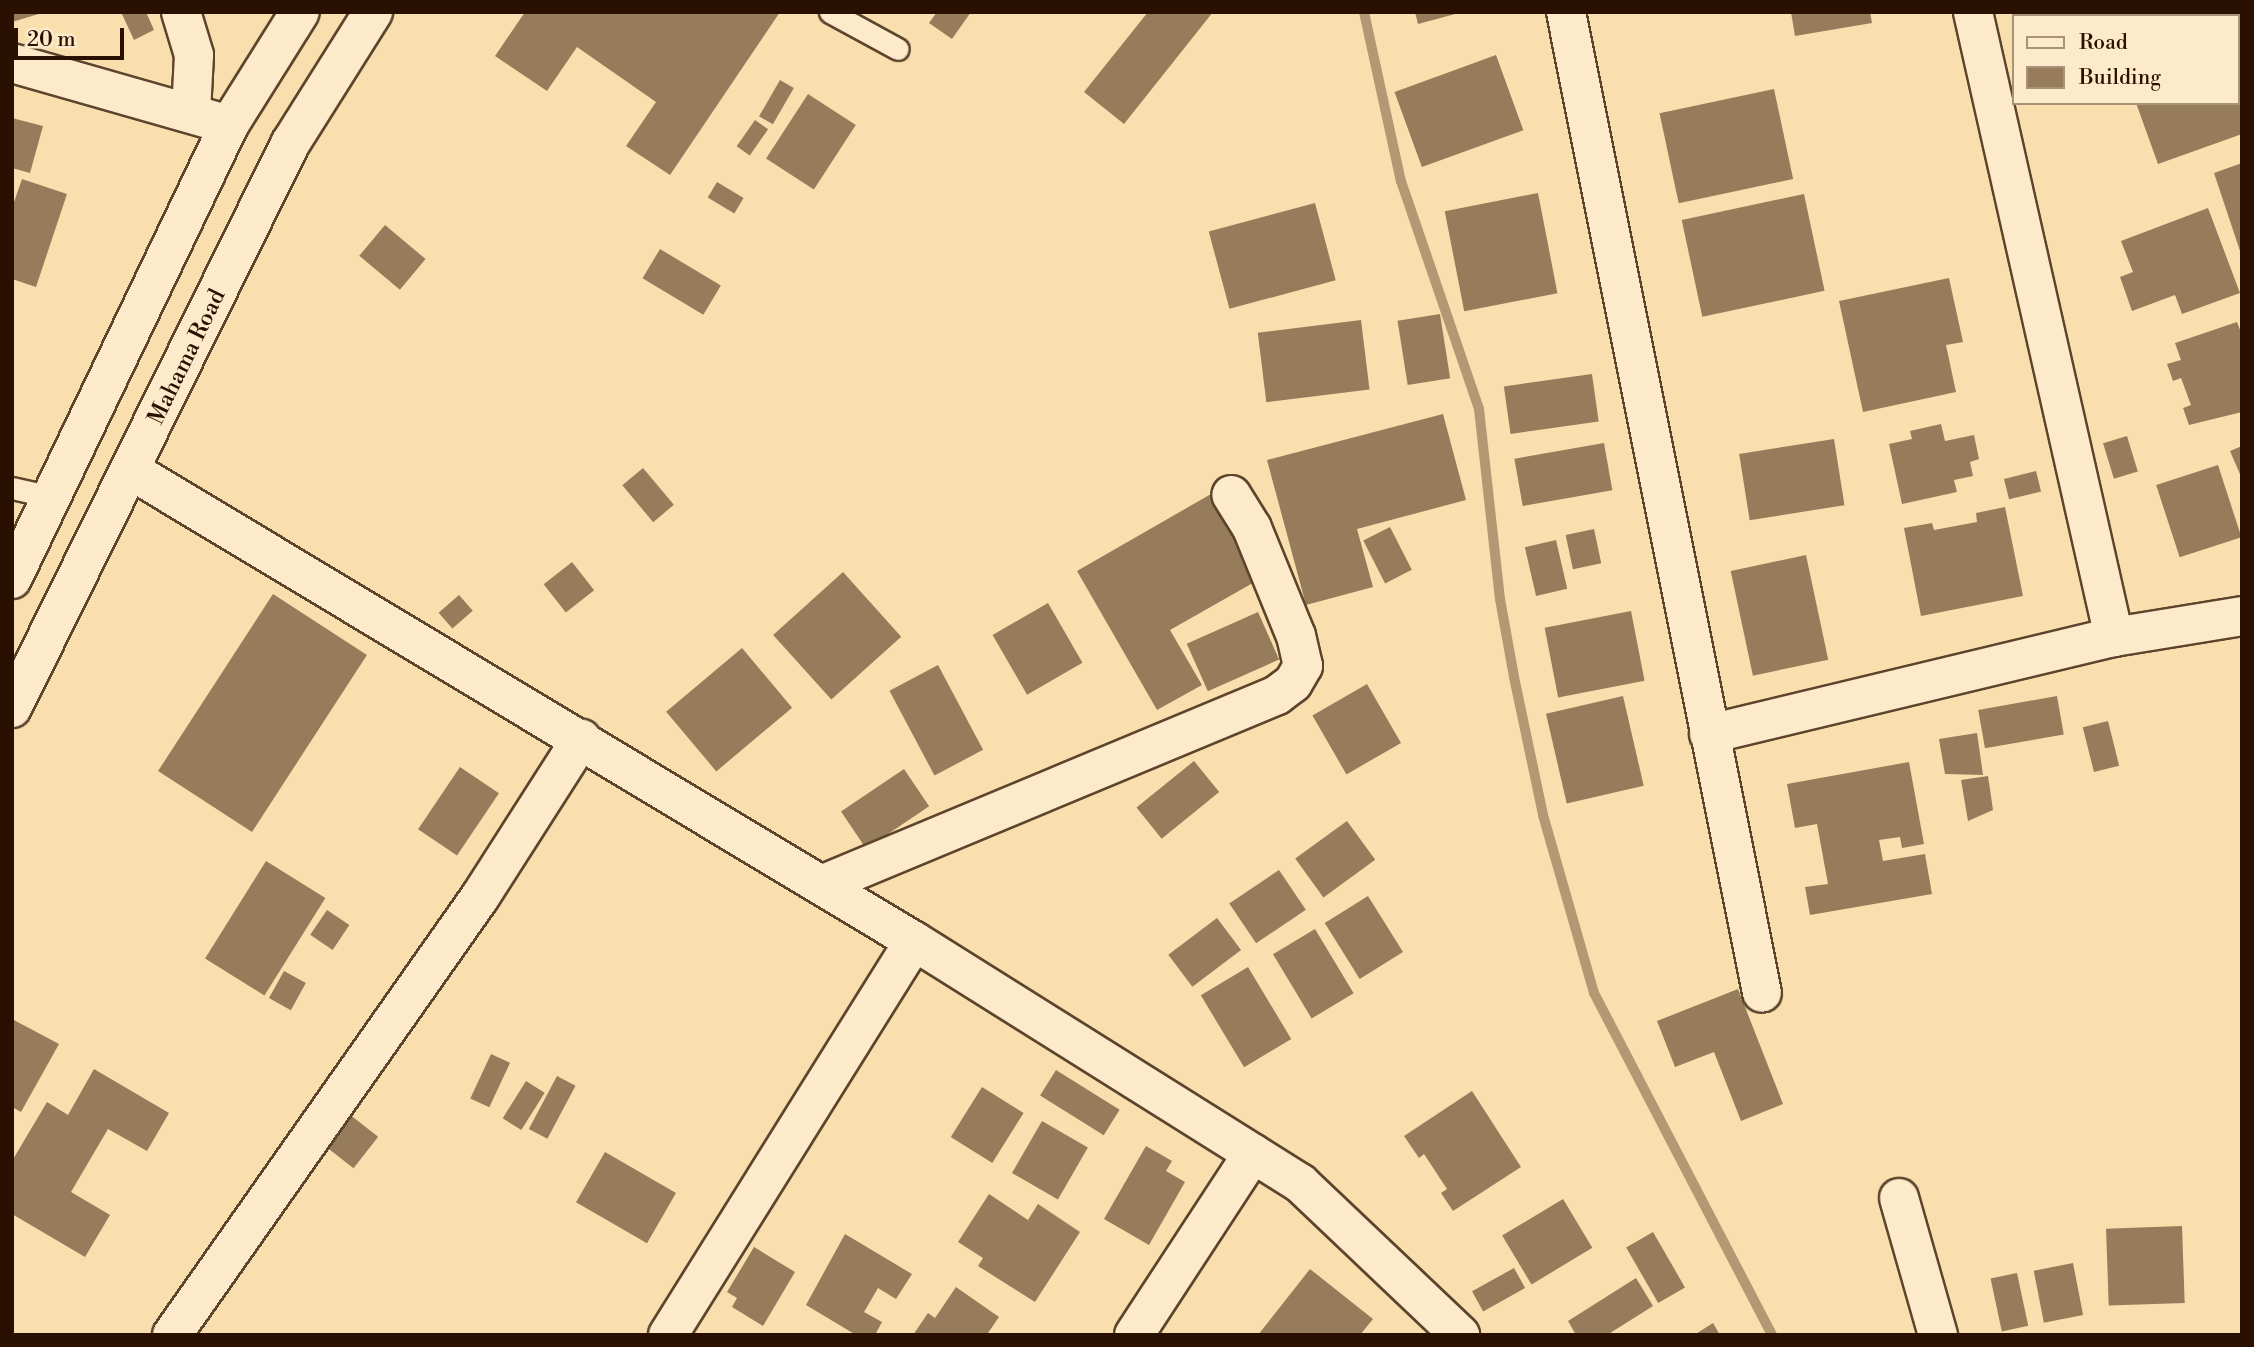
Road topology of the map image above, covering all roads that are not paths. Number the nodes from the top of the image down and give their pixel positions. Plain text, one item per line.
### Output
1 (181, 12) edge
2 (300, 12) edge
3 (373, 12) edge
4 (830, 12) edge
5 (1566, 12) edge
6 (1973, 12) edge
7 (898, 49) dead end
8 (12, 63) edge
9 (2002, 88) edge
10 (191, 113) junction
11 (229, 125) junction
12 (132, 471) junction
13 (12, 488) edge
14 (1231, 495) dead end
15 (52, 497) junction
16 (12, 579) edge
17 (2242, 616) edge
18 (2114, 637) junction
19 (12, 708) edge
20 (1709, 734) junction
21 (581, 739) junction
22 (821, 885) junction
23 (914, 941) junction
24 (1762, 992) dead end
25 (1253, 1153) junction
26 (1899, 1198) dead end
27 (172, 1335) edge
28 (668, 1335) edge
29 (1134, 1335) edge
30 (1460, 1335) edge
31 (1938, 1335) edge

1 - 10 street
2 - 11 street
3 - 12 street, Mahama Road
4 - 7 lane
5 - 20 street
6 - 9 street
8 - 10 street
9 - 18 street
10 - 11 street
11 - 15 street
12 - 19 street, Mahama Road
12 - 21 street
13 - 15 lane
14 - 22 street
15 - 16 street
17 - 18 street
18 - 20 street
20 - 24 street
21 - 22 street
21 - 27 street
22 - 23 street
23 - 25 street
23 - 28 street
25 - 29 street
25 - 30 street
26 - 31 street

